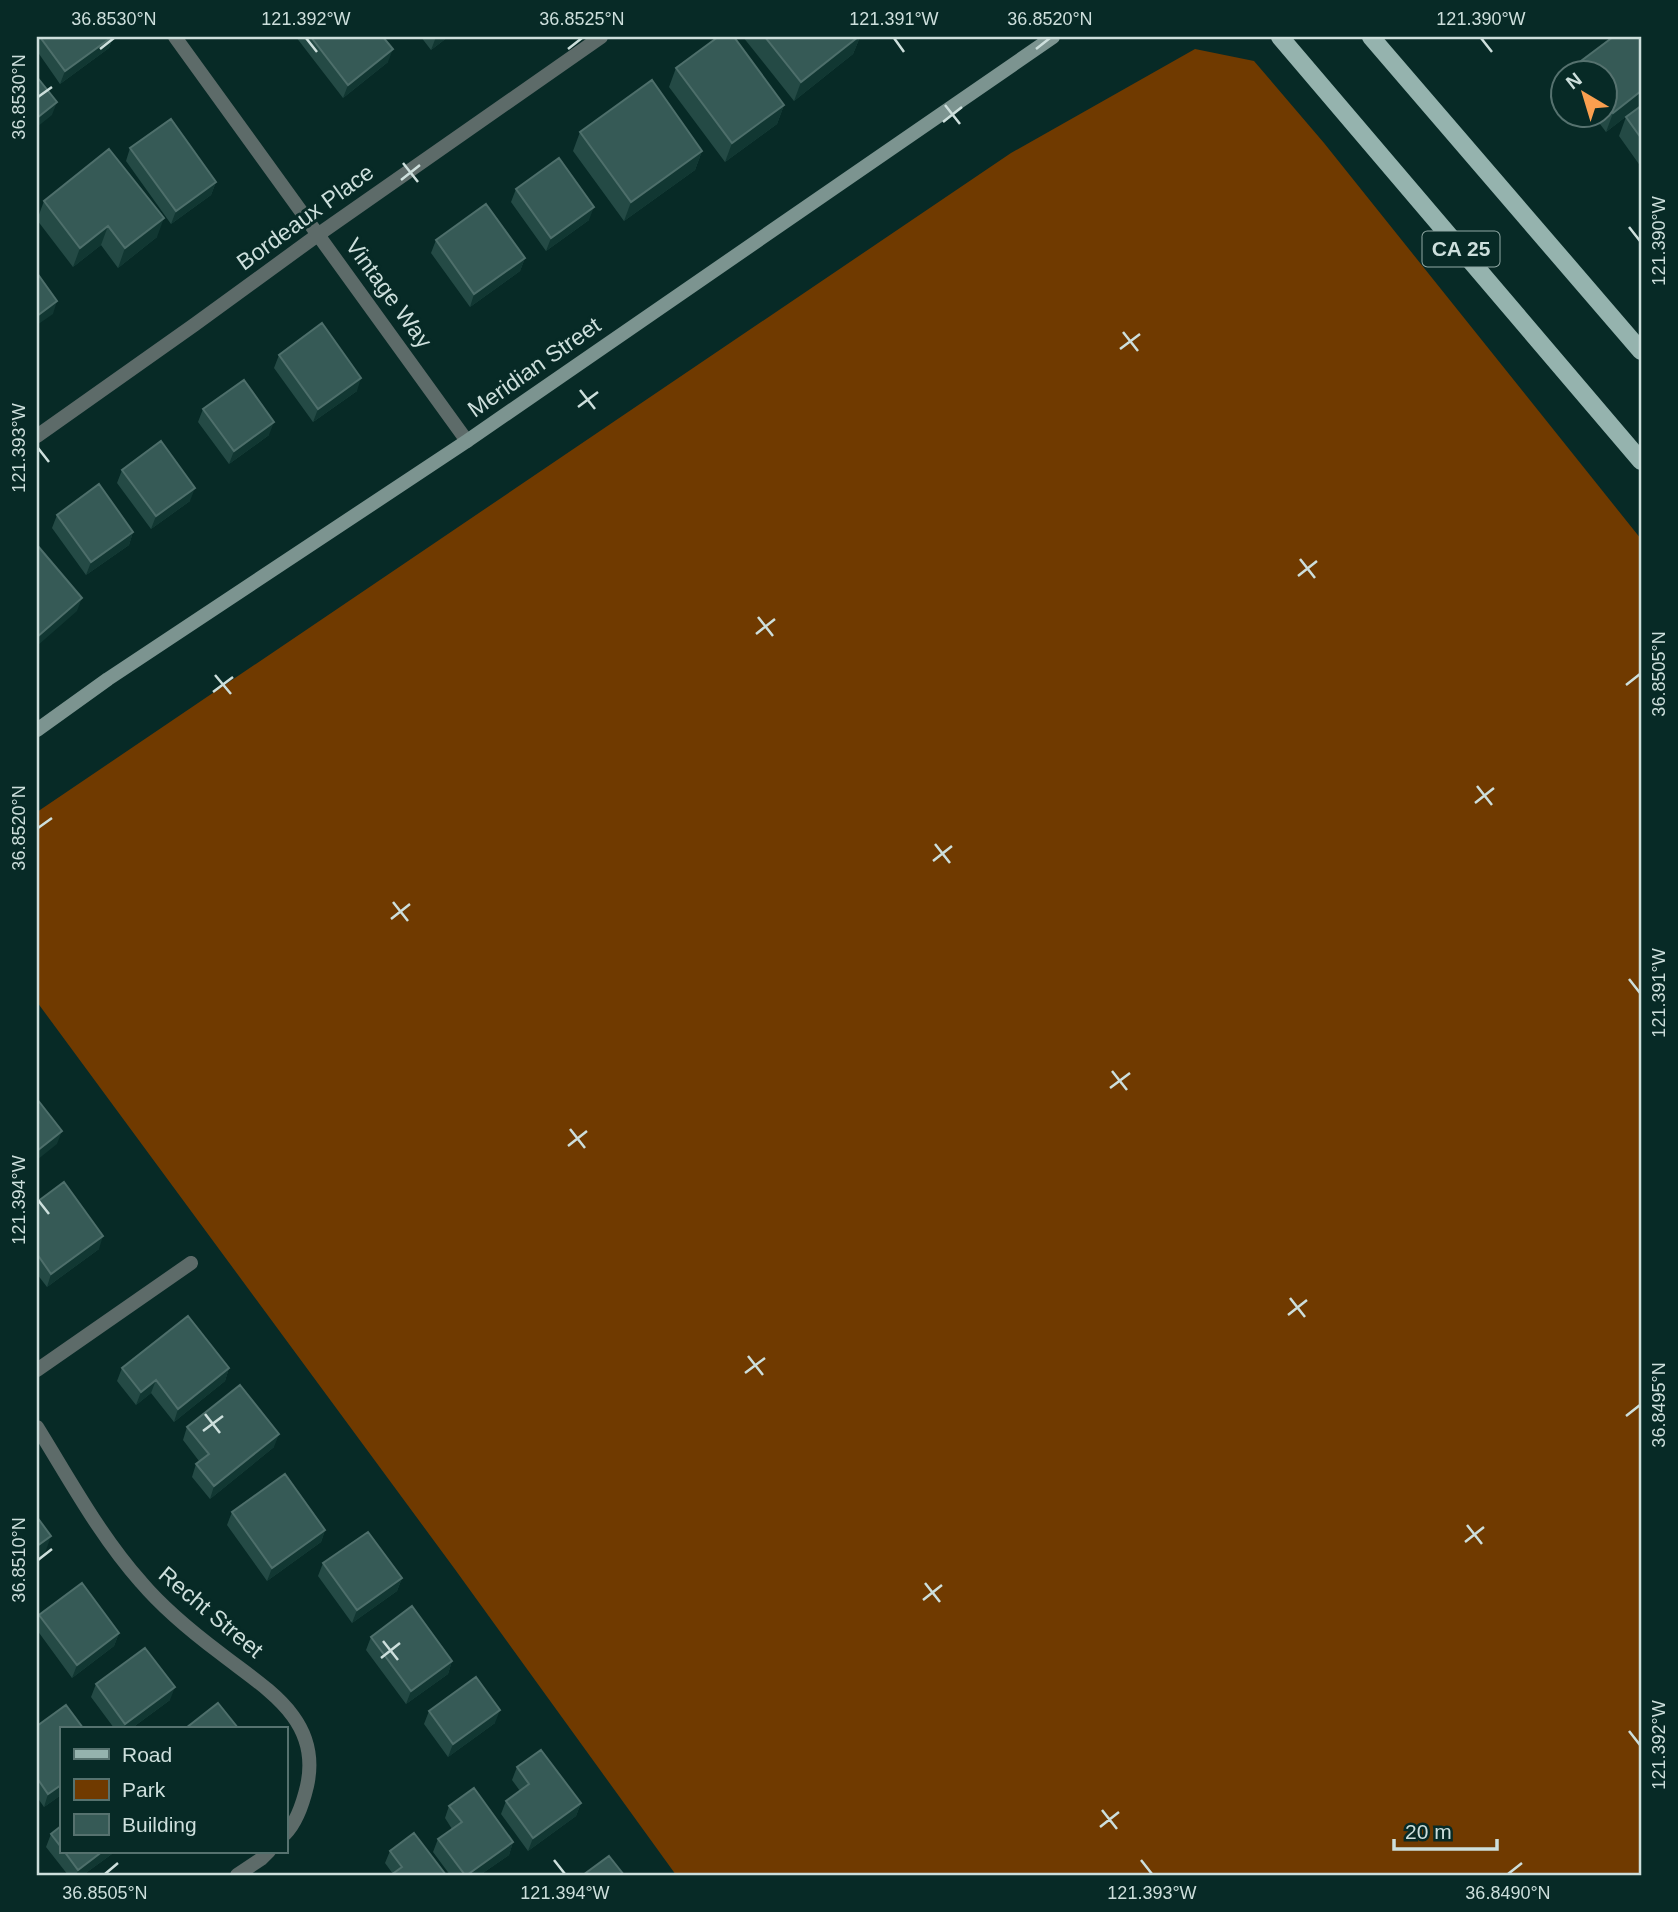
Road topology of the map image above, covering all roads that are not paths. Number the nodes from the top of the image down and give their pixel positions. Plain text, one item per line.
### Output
1 (175, 37) edge
2 (601, 37) edge
3 (1053, 37) edge
4 (1280, 37) edge
5 (1371, 37) edge
6 (319, 234) junction
7 (1641, 351) edge
8 (37, 436) edge
9 (467, 441) junction
10 (1641, 461) edge
11 (37, 730) edge
12 (191, 1263) dead end
13 (37, 1370) edge
14 (37, 1427) edge
15 (287, 1831) edge
16 (267, 1853) edge
17 (237, 1875) edge

1 - 6 street, Vintage Way
2 - 6 street, Bordeaux Place
3 - 9 street, Meridian Street
4 - 10 main road, CA 25
5 - 7 main road, CA 25
6 - 8 street, Bordeaux Place
6 - 9 street, Vintage Way
9 - 11 street, Meridian Street
12 - 13 street
14 - 15 street, Recht Street
16 - 17 street

